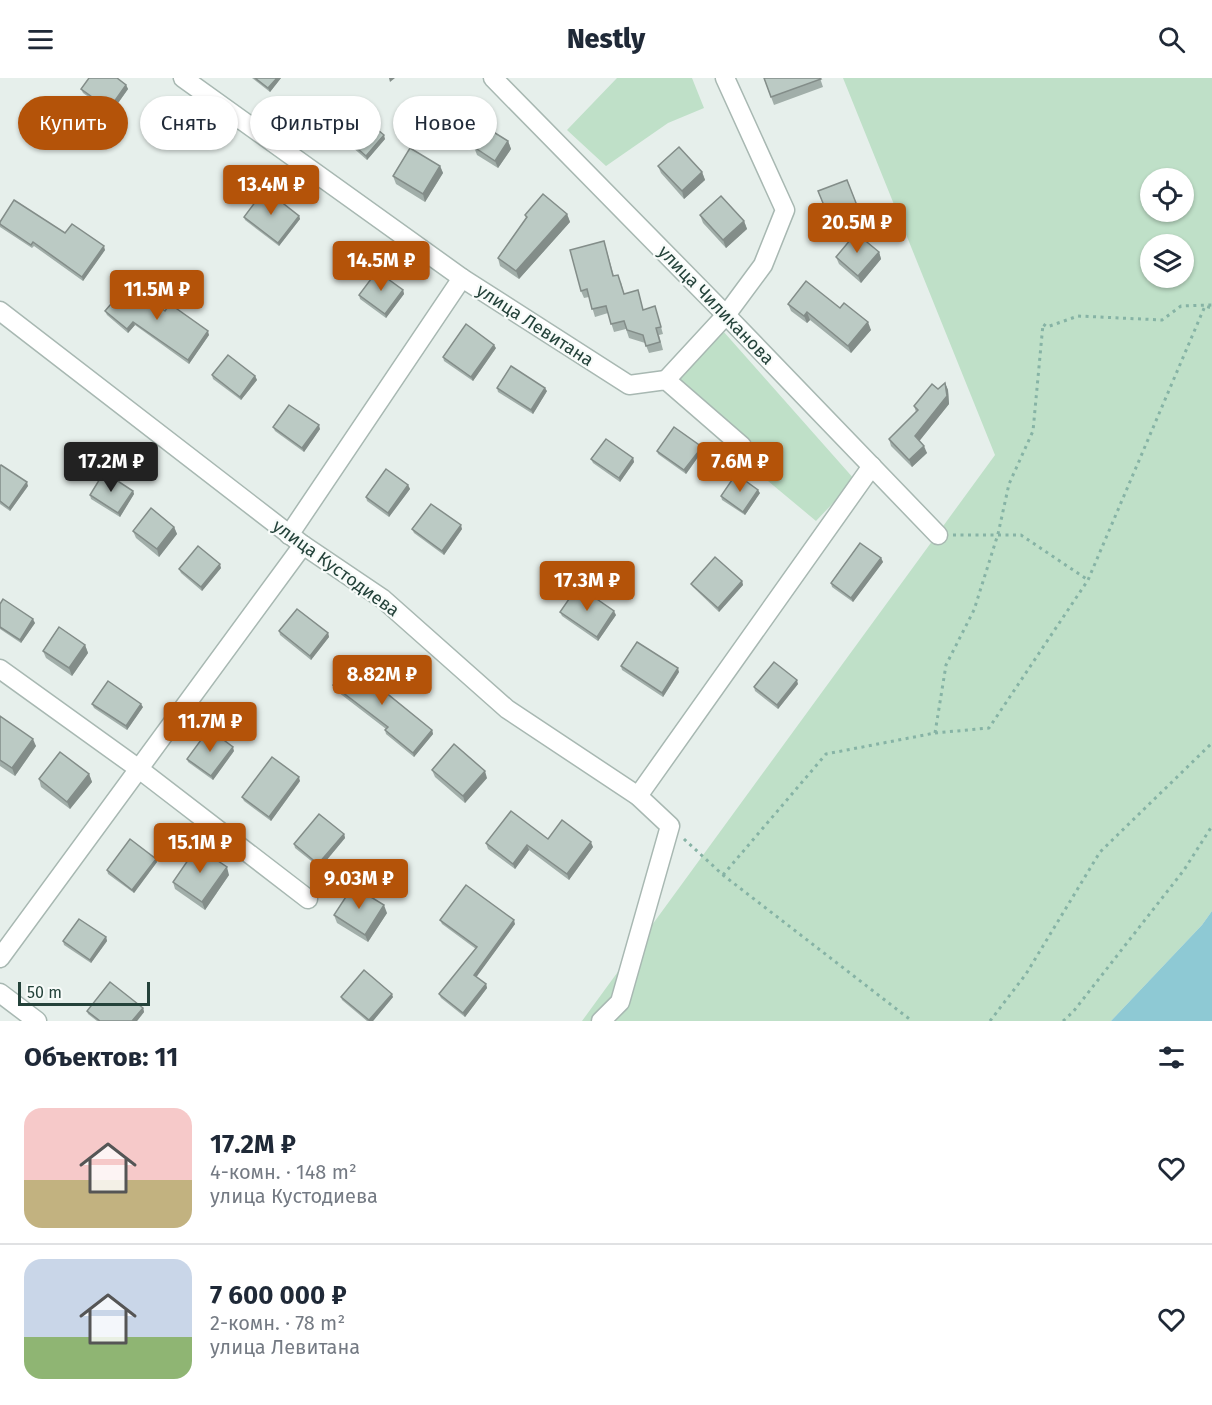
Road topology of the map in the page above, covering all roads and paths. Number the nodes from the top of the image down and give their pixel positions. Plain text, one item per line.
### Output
1 (183, 78) edge
2 (493, 78) edge
3 (725, 78) edge
4 (462, 278) junction
5 (1205, 306) junction
6 (1212, 306) edge
7 (0, 311) edge
8 (726, 315) junction
9 (666, 380) junction
10 (742, 446) dead end
11 (872, 466) junction
12 (998, 534) junction
13 (938, 535) joint
14 (296, 540) junction
15 (1088, 580) junction
16 (0, 669) edge
17 (935, 733) junction
18 (1212, 743) edge
19 (139, 769) junction
20 (638, 796) junction
21 (670, 826) junction
22 (1212, 826) edge
23 (723, 875) junction
24 (308, 899) dead end
25 (0, 958) edge
26 (0, 993) edge
27 (37, 1021) edge
28 (601, 1021) edge
29 (912, 1021) edge
30 (990, 1021) edge
31 (1063, 1021) edge

1 - 4 street, улица Левитана
2 - 8 street, улица Чиликанова
3 - 8 street
4 - 9 street, улица Левитана
4 - 14 street
5 - 6 path
5 - 12 path
5 - 15 path
7 - 14 street, улица Кустодиева
8 - 9 street
8 - 11 street, улица Чиликанова
9 - 10 street
11 - 13 street, улица Чиликанова
11 - 20 street
12 - 13 path
12 - 15 path
12 - 17 path
14 - 19 street
14 - 20 street, улица Кустодиева
15 - 17 path
16 - 19 street
17 - 23 path
18 - 30 path
19 - 24 street
19 - 25 street
20 - 21 street, улица Кустодиева
21 - 23 path
21 - 28 street
22 - 31 path
23 - 29 path
26 - 27 street

